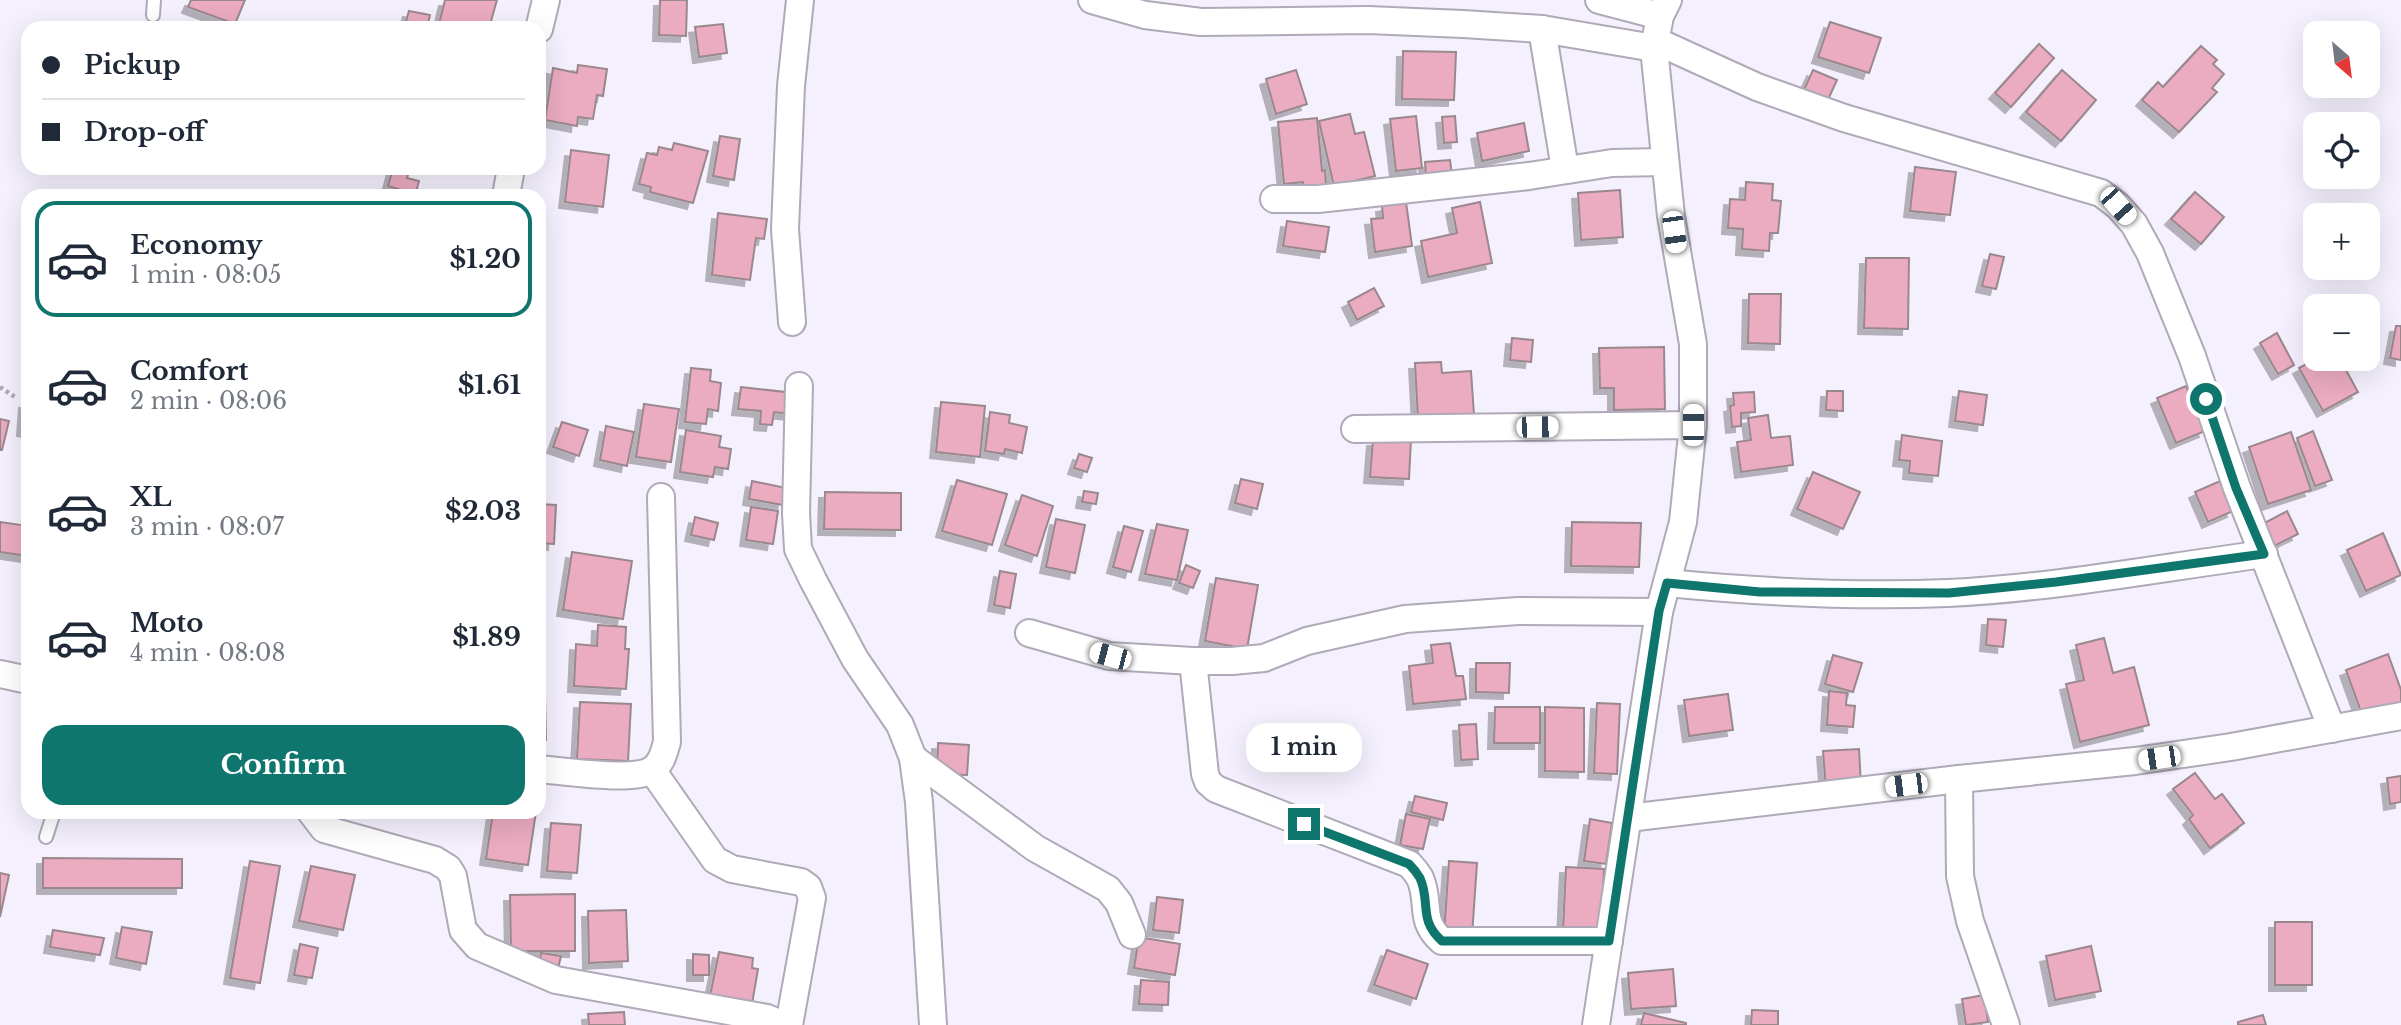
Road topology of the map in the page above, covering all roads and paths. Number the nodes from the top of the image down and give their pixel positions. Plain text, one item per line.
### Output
1 (154, 0) edge
2 (545, 0) edge
3 (800, 0) edge
4 (1092, 0) edge
5 (1599, 0) edge
6 (153, 15) dead end
7 (541, 21) edge
8 (1659, 26) edge
9 (1542, 29) junction
10 (1665, 162) junction
11 (1565, 169) junction
12 (1274, 199) dead end
13 (792, 322) dead end
14 (799, 386) dead end
15 (0, 387) edge
16 (15, 397) dead end
17 (1693, 425) junction
18 (1355, 429) dead end
19 (661, 497) dead end
20 (2264, 554) junction
21 (1667, 583) junction
22 (1659, 611) junction
23 (1029, 633) dead end
24 (1193, 662) junction
25 (0, 674) edge
26 (21, 678) edge
27 (2401, 716) edge
28 (2332, 729) junction
29 (913, 758) junction
30 (546, 770) edge
31 (652, 770) junction
32 (1959, 779) junction
33 (1629, 818) junction
34 (52, 819) edge
35 (316, 819) edge
36 (46, 837) dead end
37 (1132, 935) dead end
38 (1609, 941) junction
39 (787, 1025) edge
40 (933, 1025) edge
41 (1596, 1025) edge
42 (2006, 1025) edge

1 - 6 lane
2 - 7 street
3 - 13 street
4 - 9 street
5 - 8 street
8 - 9 street
8 - 10 street
8 - 20 street
9 - 11 street
10 - 11 street
10 - 17 street
11 - 12 street
14 - 29 street
15 - 16 path
17 - 18 street
17 - 21 street
19 - 31 street
20 - 21 street
20 - 28 street
21 - 22 street
22 - 24 street
22 - 33 street
23 - 24 street
24 - 38 street
25 - 26 street
27 - 28 street
28 - 32 street
29 - 37 street
29 - 40 street
30 - 31 street
31 - 39 street
32 - 33 street
32 - 42 street
33 - 38 street
34 - 36 lane
35 - 39 street
38 - 41 street

